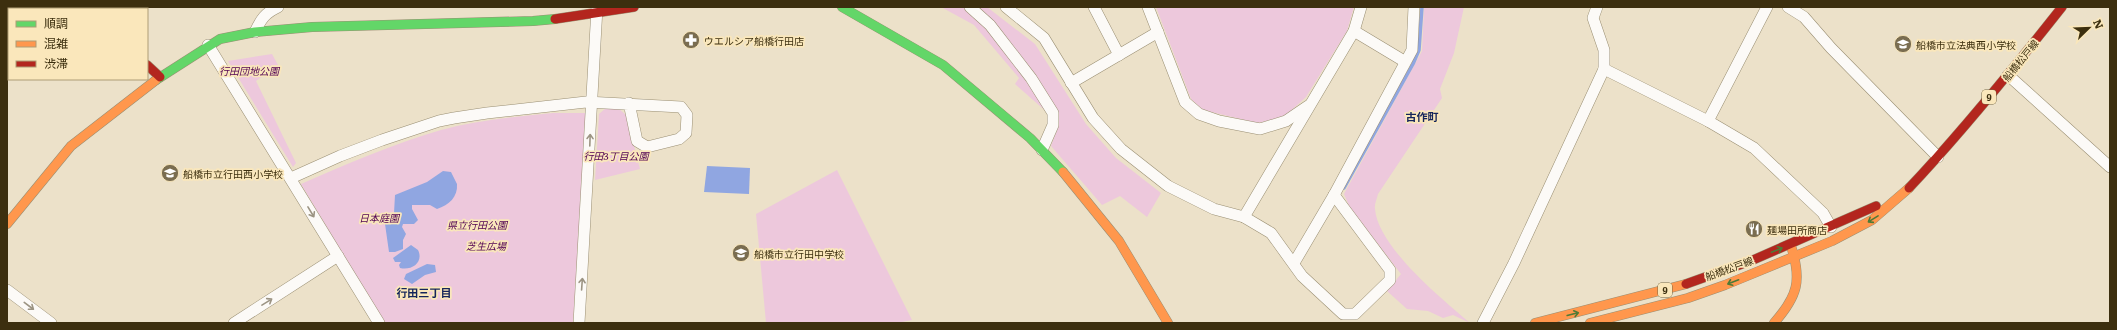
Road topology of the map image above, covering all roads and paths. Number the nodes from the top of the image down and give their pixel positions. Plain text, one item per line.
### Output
1 (278, 7) edge
2 (634, 7) edge
3 (842, 7) edge
4 (970, 7) edge
5 (1006, 7) edge
6 (1094, 7) edge
7 (1148, 7) edge
8 (1362, 7) edge
9 (1414, 7) edge
10 (1598, 7) edge
11 (1767, 7) edge
12 (1788, 7) edge
13 (2062, 7) edge
14 (597, 10) edge
15 (1354, 31) junction
16 (256, 32) junction
17 (1158, 32) junction
18 (208, 45) junction
19 (1118, 55) junction
20 (1404, 61) junction
21 (148, 66) edge
22 (1604, 69) junction
23 (2008, 75) junction
24 (160, 77) junction
25 (1071, 83) junction
26 (591, 103) junction
27 (629, 103) junction
28 (1310, 105) junction
29 (1708, 121) junction
30 (1042, 150) junction
31 (1938, 157) junction
32 (2110, 167) edge
33 (291, 178) junction
34 (1912, 184) junction
35 (1334, 195) junction
36 (1244, 217) junction
37 (7, 224) edge
38 (1831, 227) junction
39 (1790, 245) junction
40 (338, 256) junction
41 (1795, 257) junction
42 (1294, 263) junction
43 (7, 290) edge
44 (1777, 322) edge
45 (51, 323) edge
46 (234, 323) edge
47 (379, 323) edge
48 (579, 323) edge
49 (1168, 323) edge
50 (1483, 323) edge
51 (1535, 323) edge
52 (1590, 323) edge

1 - 16 street
2 - 14 street
3 - 30 street
4 - 30 street
5 - 25 street
6 - 19 street
7 - 17 street
8 - 15 street
9 - 20 street
10 - 22 street
11 - 29 street
12 - 31 street
13 - 23 street, 船橋松戸線 / 9
14 - 16 street
14 - 26 street
15 - 20 street
15 - 28 street
16 - 18 street
17 - 19 street
17 - 28 street
18 - 24 street
18 - 33 street
19 - 25 street
20 - 35 street
21 - 24 street
22 - 29 street
22 - 50 street
23 - 31 street, 船橋松戸線 / 9
23 - 32 street
24 - 37 street
25 - 36 street
26 - 27 street
26 - 33 street
48 -> 26 street
27 - 27 street
28 - 36 street
29 - 38 street
30 - 49 street
31 - 34 street, 船橋松戸線 / 9
33 -> 40 street
34 - 38 street, 船橋松戸線 / 9
34 -> 41 street, 船橋松戸線 / 9
35 - 42 street
35 - 42 street
36 - 42 street
38 - 39 street, 船橋松戸線 / 9
39 - 41 street
51 -> 39 street, 船橋松戸線 / 9
46 -> 40 street
40 - 47 street
41 - 44 street
41 -> 52 street, 船橋松戸線 / 9
43 -> 45 street

